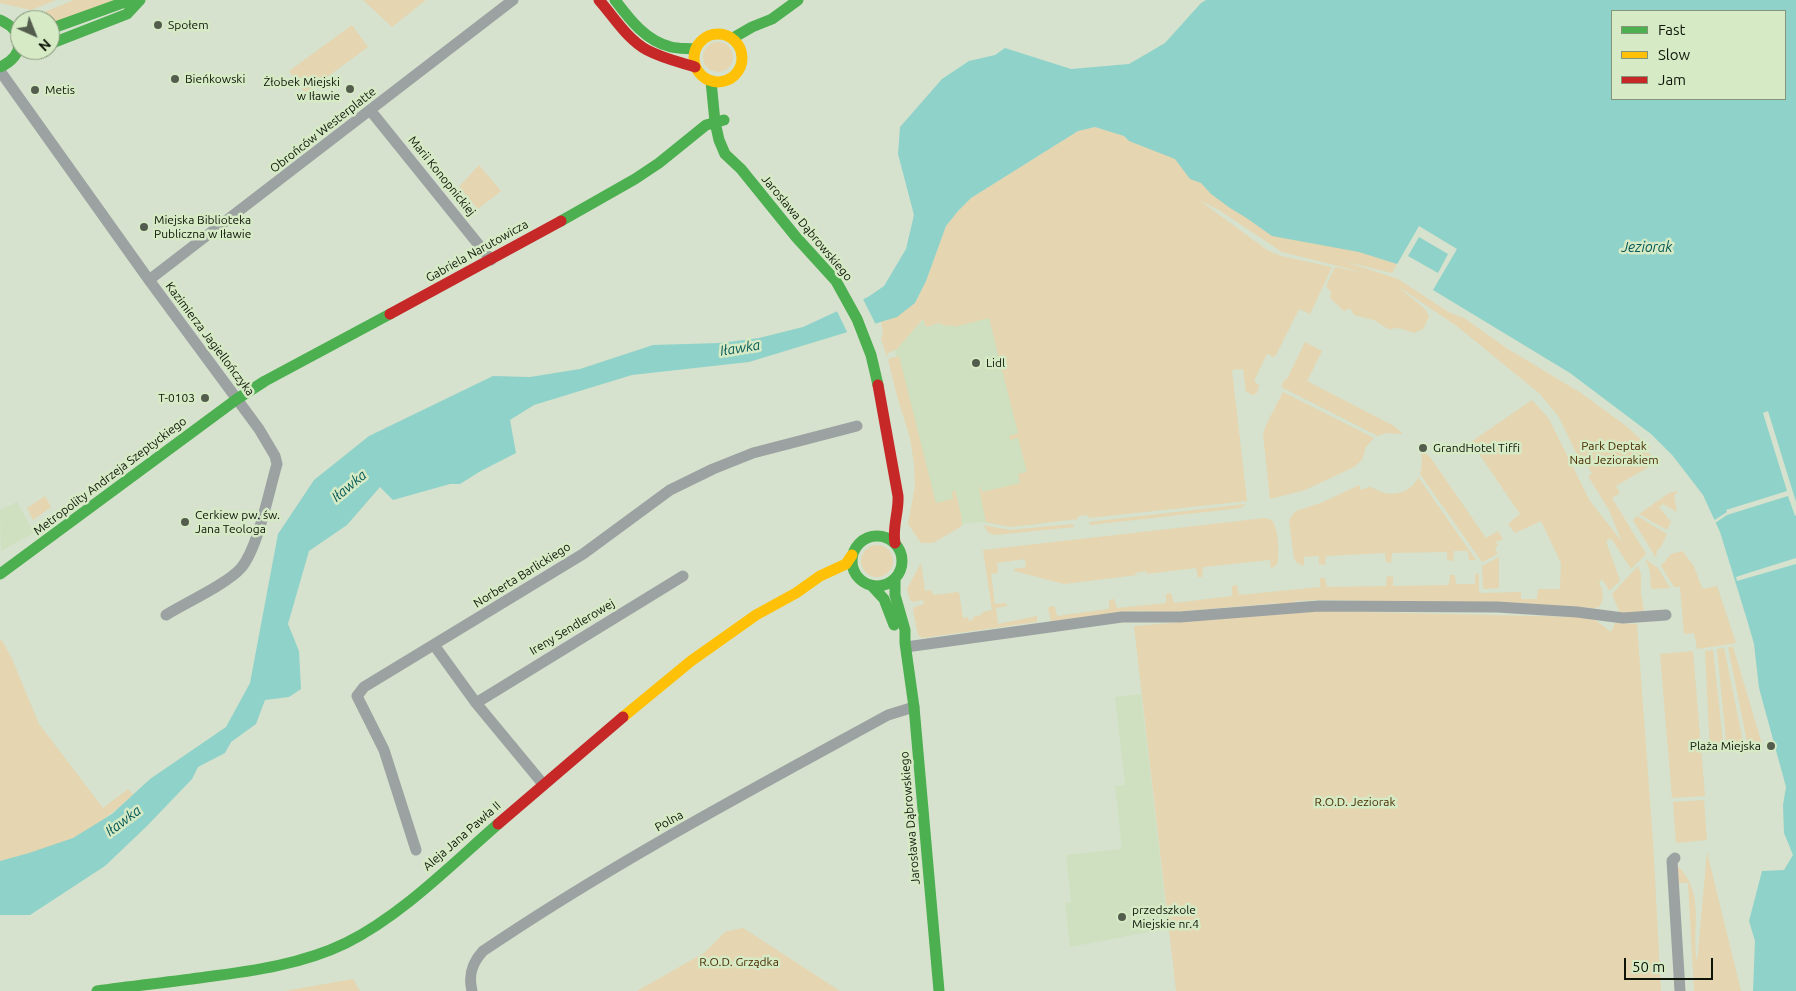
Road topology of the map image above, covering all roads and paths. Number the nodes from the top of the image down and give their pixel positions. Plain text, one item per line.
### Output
1 (140, 0) edge
2 (514, 0) edge
3 (599, 0) edge
4 (615, 0) edge
5 (798, 0) edge
6 (772, 19) junction
7 (60, 25) edge
8 (733, 38) junction
9 (60, 40) edge
10 (695, 49) junction
11 (741, 50) junction
12 (12, 60) edge
13 (0, 66) edge
14 (695, 67) junction
15 (0, 71) edge
16 (711, 81) junction
17 (724, 81) junction
18 (370, 110) junction
19 (720, 121) junction
20 (491, 260) junction
21 (149, 280) junction
22 (237, 399) junction
23 (857, 426) dead end
24 (894, 479) junction
25 (874, 536) junction
26 (894, 543) junction
27 (852, 555) junction
28 (0, 574) edge
29 (683, 576) dead end
30 (858, 578) junction
31 (895, 579) junction
32 (872, 586) junction
33 (796, 593) junction
34 (166, 614) dead end
35 (1666, 615) dead end
36 (434, 645) junction
37 (906, 645) junction
38 (476, 703) junction
39 (914, 707) junction
40 (543, 784) junction
41 (416, 850) dead end
42 (1674, 858) dead end
43 (97, 991) edge
44 (472, 991) edge
45 (938, 991) edge
46 (1680, 991) edge

1 - 7 main road
1 - 9 main road
2 - 18 street, Obrońców Westerplatte
3 - 14 main road
4 - 10 main road
5 - 6 main road
6 - 8 main road
6 - 11 main road
8 - 10 main road
8 - 11 main road
10 - 14 main road
11 - 17 main road
12 - 13 main road
14 - 16 main road
15 - 21 street, Kazimierza Jagiellończyka
16 - 17 main road
16 - 19 main road, Jarosława Dąbrowskiego
17 - 19 main road, Jarosława Dąbrowskiego
18 - 20 street, Marii Konopnickiej
18 - 21 street, Obrońców Westerplatte
19 - 20 main road, Gabriela Narutowicza
19 - 24 main road, Jarosława Dąbrowskiego
20 - 22 main road, Gabriela Narutowicza
21 - 22 street, Kazimierza Jagiellończyka
22 - 28 main road, Metropolity Andrzeja Szeptyckiego
22 - 34 street, Kazimierza Jagiellończyka
23 - 36 street, Norberta Barlickiego
24 - 25 main road, Jarosława Dąbrowskiego
24 - 26 main road, Jarosława Dąbrowskiego
25 - 26 main road
25 - 27 main road
26 - 31 main road
27 - 30 main road
27 - 33 main road, Aleja Jana Pawła II
29 - 38 street, Ireny Sendlerowej
30 - 32 main road
30 - 33 main road, Aleja Jana Pawła II
31 - 32 main road
31 - 37 main road, Jarosława Dąbrowskiego
32 - 37 main road, Jarosława Dąbrowskiego
33 - 40 main road, Aleja Jana Pawła II
35 - 37 street
36 - 38 street
36 - 41 street, Norberta Barlickiego
37 - 39 main road, Jarosława Dąbrowskiego
38 - 40 street
39 - 44 street, Polna
39 - 45 main road, Jarosława Dąbrowskiego
40 - 43 main road, Aleja Jana Pawła II
42 - 46 street

